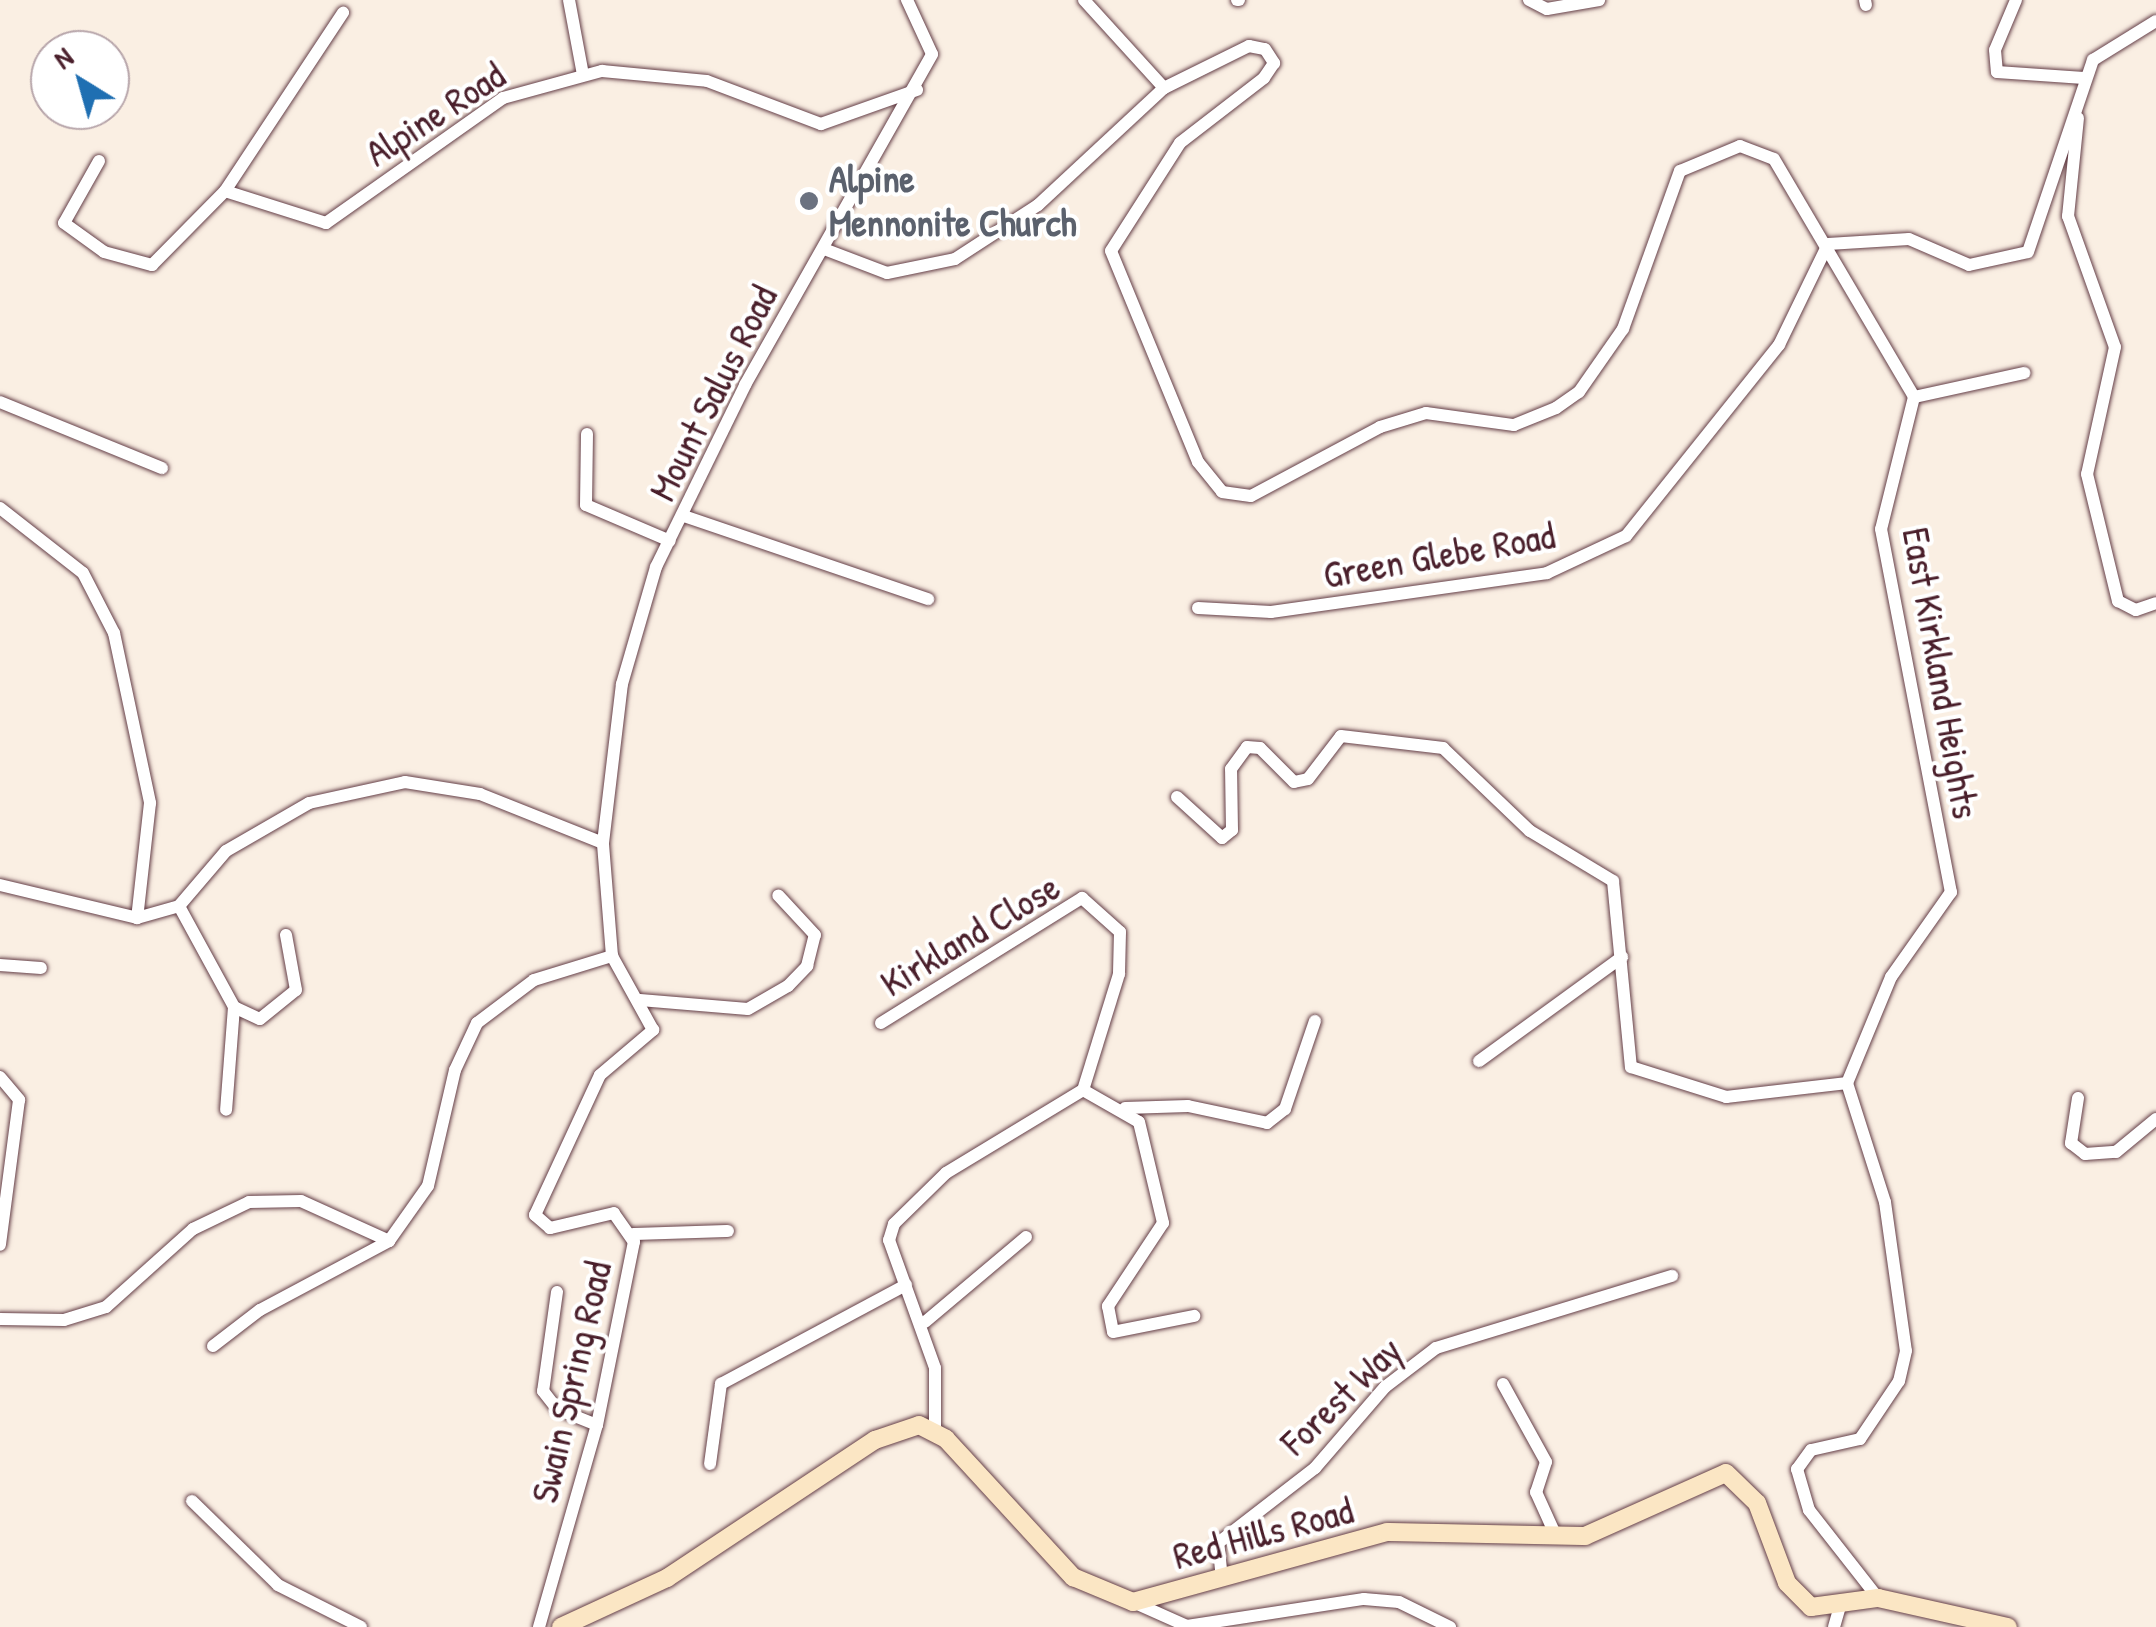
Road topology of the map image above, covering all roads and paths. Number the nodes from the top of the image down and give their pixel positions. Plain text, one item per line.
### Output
1 (569, 0) edge
2 (907, 0) edge
3 (1084, 0) edge
4 (1529, 0) edge
5 (1599, 0) edge
6 (2016, 0) edge
7 (344, 13) dead end
8 (2156, 21) edge
9 (583, 75) junction
10 (2084, 78) junction
11 (1164, 88) junction
12 (917, 90) junction
13 (2078, 107) junction
14 (99, 161) dead end
15 (225, 191) junction
16 (1828, 244) junction
17 (824, 250) junction
18 (2024, 373) dead end
19 (1914, 397) junction
20 (0, 402) edge
21 (586, 434) dead end
22 (162, 468) dead end
23 (0, 508) edge
24 (684, 516) junction
25 (670, 541) junction
26 (928, 599) dead end
27 (2156, 603) edge
28 (1198, 608) dead end
29 (1177, 797) dead end
30 (603, 843) junction
31 (0, 885) edge
32 (778, 894) dead end
33 (179, 906) junction
34 (137, 918) junction
35 (286, 935) dead end
36 (612, 956) junction
37 (1622, 957) junction
38 (0, 965) edge
39 (41, 968) dead end
40 (640, 1000) junction
41 (234, 1006) junction
42 (1315, 1022) dead end
43 (882, 1023) dead end
44 (1479, 1061) dead end
45 (0, 1078) edge
46 (1847, 1083) junction
47 (1083, 1090) junction
48 (2078, 1098) dead end
49 (1125, 1108) junction
50 (226, 1110) dead end
51 (2156, 1119) edge
52 (728, 1230) dead end
53 (633, 1234) junction
54 (1026, 1237) dead end
55 (389, 1241) junction
56 (0, 1245) edge
57 (1672, 1276) dead end
58 (906, 1284) junction
59 (558, 1292) dead end
60 (1194, 1316) dead end
61 (0, 1320) edge
62 (925, 1322) junction
63 (213, 1346) dead end
64 (1503, 1384) dead end
65 (596, 1425) junction
66 (935, 1431) junction
67 (710, 1464) dead end
68 (192, 1500) dead end
69 (1556, 1536) junction
70 (1222, 1579) junction
71 (1878, 1598) junction
72 (1133, 1602) junction
73 (1837, 1618) edge
74 (362, 1627) edge
75 (539, 1627) edge
76 (561, 1627) edge
77 (1450, 1627) edge
78 (2008, 1627) edge

1 - 9 street
2 - 12 street, Mount Salus Road
3 - 11 street
4 - 5 street
6 - 10 street
7 - 15 street
8 - 10 street
9 - 12 street, Alpine Road
9 - 15 street, Alpine Road
10 - 13 street
11 - 16 street
11 - 17 street
12 - 17 street, Mount Salus Road
13 - 16 street
13 - 27 street
14 - 15 street
16 - 19 street
16 - 28 street, Green Glebe Road
17 - 24 street, Mount Salus Road
18 - 19 street
19 - 46 street, East Kirkland Heights
20 - 22 street
21 - 25 street
23 - 34 street
24 - 25 street, Mount Salus Road
24 - 26 street
25 - 30 street, Mount Salus Road
29 - 37 street
30 - 33 street
30 - 36 street
31 - 34 street
32 - 40 street
33 - 34 street
33 - 41 street
35 - 41 street
36 - 40 street
36 - 55 street
37 - 44 street
37 - 46 street
38 - 39 street
40 - 53 street, Swain Spring Road
41 - 50 street
42 - 49 street
43 - 47 street, Kirkland Close
45 - 56 street
46 - 71 street
47 - 49 street
47 - 58 street
48 - 51 street
49 - 60 street
52 - 53 street
53 - 65 street, Swain Spring Road
54 - 62 street
55 - 61 street
55 - 63 street
57 - 70 street, Forest Way
58 - 62 street
58 - 67 street
59 - 65 street
62 - 66 street
64 - 69 street
65 - 75 street, Swain Spring Road
66 - 72 main road, Red Hills Road
66 - 76 main road
68 - 74 street
69 - 70 main road, Red Hills Road
69 - 73 main road, Red Hills Road
70 - 72 main road, Red Hills Road
71 - 73 main road, Red Hills Road
71 - 78 main road, Red Hills Road
72 - 77 street

